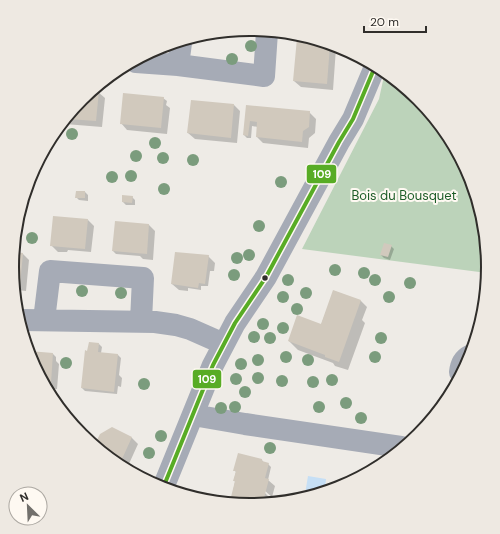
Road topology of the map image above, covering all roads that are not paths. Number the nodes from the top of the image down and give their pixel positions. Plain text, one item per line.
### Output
1 (267, 36) edge
2 (180, 47) edge
3 (143, 63) edge
4 (178, 65) junction
5 (373, 72) edge
6 (25, 320) edge
7 (44, 320) junction
8 (141, 322) junction
9 (224, 344) junction
10 (193, 415) junction
11 (396, 446) edge
12 (166, 482) edge

1 - 4 street
2 - 4 street
3 - 4 street
5 - 9 street
6 - 7 street
7 - 8 street
7 - 8 street
8 - 9 street
9 - 10 street
10 - 11 street
10 - 12 street

